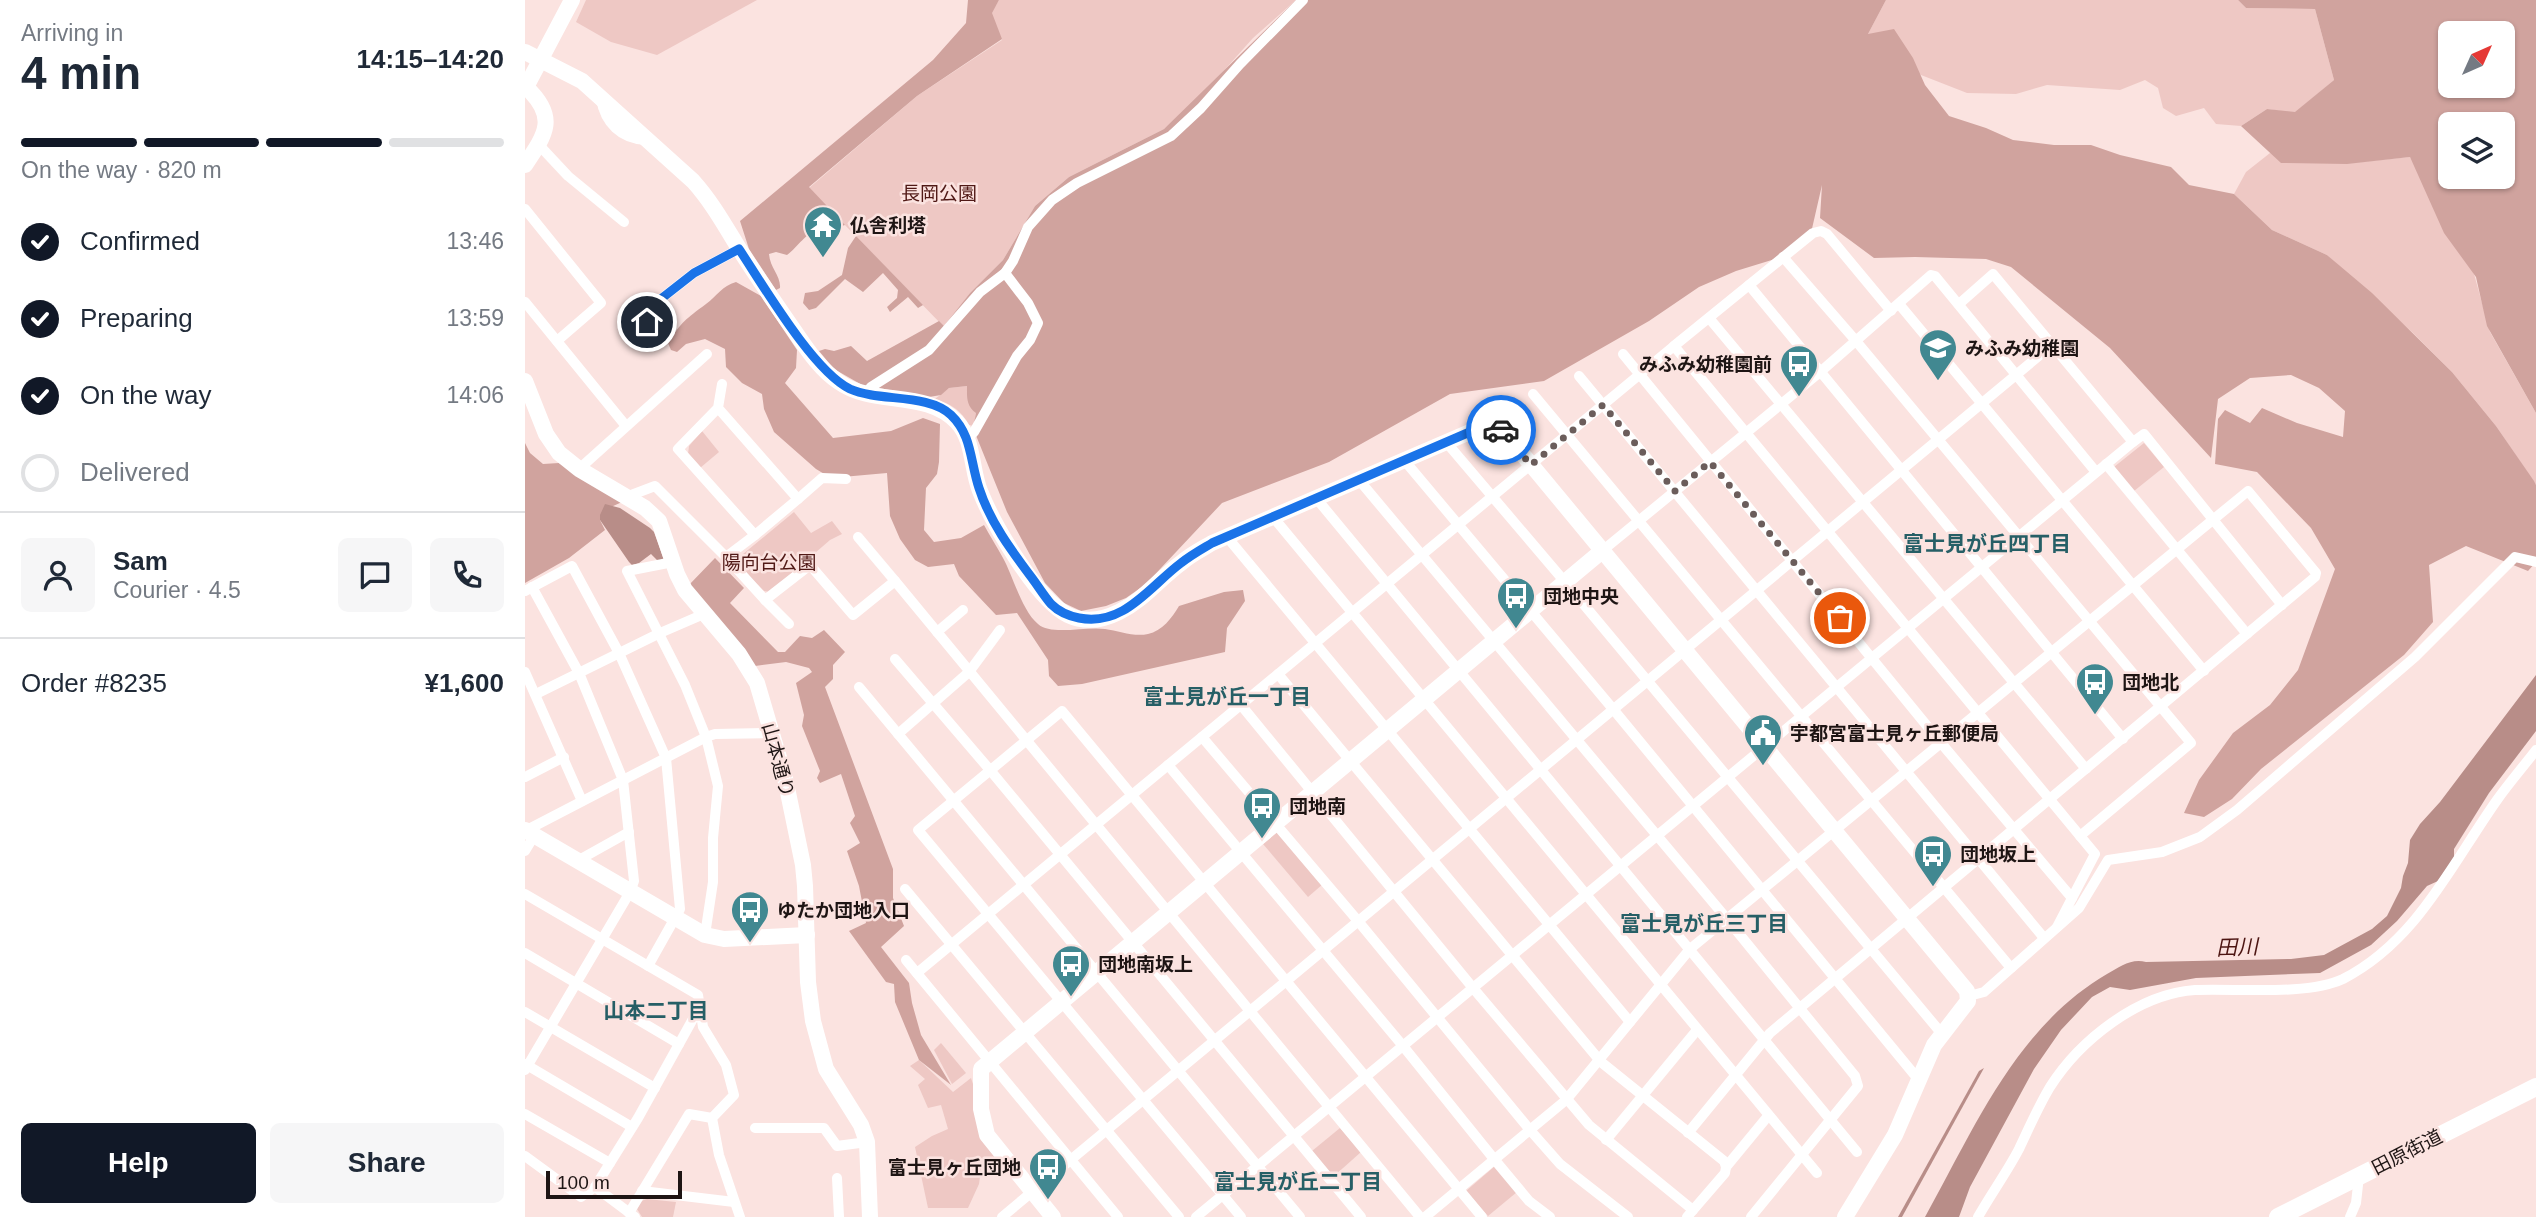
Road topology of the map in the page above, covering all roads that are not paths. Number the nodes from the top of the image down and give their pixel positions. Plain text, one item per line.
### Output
1 (572, 0) edge
2 (1303, 0) edge
3 (525, 52) edge
4 (526, 88) edge
5 (539, 145) junction
6 (525, 165) edge
7 (525, 209) edge
8 (625, 222) dead end
9 (739, 249) junction
10 (1783, 257) junction
11 (1005, 273) junction
12 (1749, 285) junction
13 (525, 302) edge
14 (1959, 303) junction
15 (1895, 307) junction
16 (1709, 317) junction
17 (637, 333) dead end
18 (557, 341) junction
19 (1856, 341) junction
20 (2052, 345) junction
21 (1674, 346) junction
22 (1623, 354) dead end
23 (707, 355) dead end
24 (1819, 373) junction
25 (1639, 375) junction
26 (2017, 375) junction
27 (1579, 376) dead end
28 (525, 382) edge
29 (722, 384) dead end
30 (865, 394) junction
31 (1533, 394) dead end
32 (1782, 403) junction
33 (1603, 405) junction
34 (1981, 405) junction
35 (718, 408) junction
36 (626, 426) junction
37 (1746, 433) junction
38 (1568, 434) junction
39 (968, 438) junction
40 (1938, 440) junction
41 (1445, 442) junction
42 (2133, 442) junction
43 (1404, 460) junction
44 (1710, 462) junction
45 (2106, 464) junction
46 (1531, 465) junction
47 (579, 468) junction
48 (1901, 471) junction
49 (2096, 472) junction
50 (846, 479) dead end
51 (1359, 480) junction
52 (1675, 491) junction
53 (626, 496) junction
54 (1492, 497) junction
55 (1316, 498) junction
56 (798, 499) junction
57 (2060, 501) junction
58 (1863, 502) junction
59 (1272, 517) junction
60 (2213, 519) junction
61 (1639, 521) junction
62 (1458, 525) junction
63 (1827, 532) junction
64 (755, 534) junction
65 (2019, 535) junction
66 (858, 537) dead end
67 (1227, 537) junction
68 (2177, 548) junction
69 (1602, 551) junction
70 (1422, 555) junction
71 (726, 557) junction
72 (1793, 560) junction
73 (673, 562) junction
74 (2536, 562) edge
75 (1981, 568) junction
76 (895, 581) junction
77 (1565, 582) junction
78 (1387, 584) junction
79 (2131, 585) junction
80 (529, 589) edge
81 (1757, 590) junction
82 (1942, 599) junction
83 (765, 600) junction
84 (2282, 605) junction
85 (963, 610) dead end
86 (1529, 612) junction
87 (1352, 613) junction
88 (704, 614) junction
89 (1721, 620) junction
90 (2088, 621) junction
91 (789, 624) dead end
92 (1906, 628) junction
93 (1000, 630) dead end
94 (937, 632) junction
95 (660, 633) junction
96 (2247, 634) junction
97 (1494, 641) junction
98 (1315, 644) junction
99 (1684, 650) junction
100 (619, 653) junction
101 (2051, 653) junction
102 (1871, 657) junction
103 (895, 659) dead end
104 (969, 671) junction
105 (1459, 671) junction
106 (2204, 671) junction
107 (525, 673) edge
108 (579, 673) junction
109 (1278, 674) junction
110 (1647, 682) junction
111 (2013, 684) junction
112 (1836, 686) junction
113 (859, 687) dead end
114 (536, 694) junction
115 (1424, 700) junction
116 (933, 703) junction
117 (1241, 705) junction
118 (2161, 707) junction
119 (1613, 709) junction
120 (1977, 713) junction
121 (1800, 717) junction
122 (1387, 731) junction
123 (771, 733) junction
124 (898, 734) junction
125 (706, 737) junction
126 (1202, 737) junction
127 (2123, 738) junction
128 (1025, 740) junction
129 (1577, 740) junction
130 (1941, 743) junction
131 (1764, 746) junction
132 (2536, 750) edge
133 (564, 757) junction
134 (666, 758) junction
135 (1350, 761) junction
136 (1168, 765) junction
137 (1541, 769) junction
138 (2086, 769) junction
139 (990, 770) junction
140 (1907, 771) junction
141 (525, 777) edge
142 (1726, 777) junction
143 (623, 780) junction
144 (1313, 792) junction
145 (1132, 795) junction
146 (1506, 799) junction
147 (2049, 799) junction
148 (582, 800) junction
149 (954, 800) junction
150 (1870, 801) junction
151 (1692, 805) junction
152 (1276, 823) junction
153 (1096, 825) junction
154 (1469, 829) junction
155 (2014, 829) junction
156 (1834, 831) junction
157 (528, 832) edge
158 (629, 832) junction
159 (1656, 835) junction
160 (2080, 836) junction
161 (525, 851) edge
162 (1241, 852) junction
163 (1059, 855) junction
164 (1978, 858) junction
165 (1432, 859) junction
166 (577, 861) junction
167 (1798, 862) junction
168 (1620, 865) junction
169 (1204, 883) junction
170 (1024, 885) junction
171 (1942, 887) junction
172 (905, 889) dead end
173 (1394, 890) junction
174 (1763, 891) junction
175 (630, 892) junction
176 (1586, 893) junction
177 (525, 894) edge
178 (2073, 898) junction
179 (1168, 913) junction
180 (988, 914) junction
181 (1905, 918) junction
182 (675, 919) junction
183 (1727, 919) junction
184 (1358, 921) junction
185 (1549, 924) junction
186 (2057, 927) junction
187 (705, 935) junction
188 (807, 935) junction
189 (2044, 939) junction
190 (602, 940) junction
191 (1132, 942) junction
192 (952, 944) junction
193 (1690, 949) junction
194 (1869, 949) junction
195 (1322, 951) junction
196 (525, 953) edge
197 (1512, 955) junction
198 (906, 960) dead end
199 (648, 966) junction
200 (2011, 968) junction
201 (1096, 972) junction
202 (917, 973) junction
203 (1834, 978) junction
204 (1286, 981) junction
205 (577, 983) junction
206 (1660, 985) junction
207 (1473, 988) junction
208 (1969, 996) junction
209 (1061, 1001) junction
210 (699, 1008) junction
211 (1799, 1008) junction
212 (1249, 1011) junction
213 (525, 1012) edge
214 (1437, 1017) junction
215 (1630, 1022) junction
216 (551, 1027) junction
217 (1697, 1030) junction
218 (1025, 1031) junction
219 (1942, 1034) junction
220 (1215, 1039) junction
221 (1764, 1039) junction
222 (679, 1044) junction
223 (1402, 1046) junction
224 (1599, 1060) junction
225 (989, 1062) junction
226 (526, 1067) edge
227 (1178, 1070) junction
228 (1735, 1075) junction
229 (1365, 1076) junction
230 (1918, 1079) junction
231 (2536, 1087) edge
232 (655, 1088) junction
233 (1643, 1096) junction
234 (1143, 1099) junction
235 (1566, 1100) junction
236 (1328, 1107) junction
237 (525, 1114) edge
238 (1768, 1116) junction
239 (712, 1118) junction
240 (1832, 1121) junction
241 (632, 1127) junction
242 (755, 1128) dead end
243 (1107, 1129) junction
244 (1529, 1130) junction
245 (1688, 1133) junction
246 (1294, 1135) junction
247 (1606, 1140) junction
248 (867, 1142) junction
249 (1857, 1152) dead end
250 (1802, 1156) junction
251 (525, 1157) edge
252 (1494, 1159) junction
253 (1070, 1160) junction
254 (610, 1163) junction
255 (1257, 1166) junction
256 (1727, 1167) junction
257 (1817, 1173) dead end
258 (2359, 1176) junction
259 (837, 1178) dead end
260 (595, 1187) junction
261 (1459, 1189) junction
262 (642, 1191) junction
263 (1032, 1192) junction
264 (1223, 1194) junction
265 (734, 1202) junction
266 (1296, 1213) edge
267 (1690, 1213) edge
268 (632, 1215) edge
269 (740, 1217) edge
270 (839, 1217) edge
271 (870, 1217) edge
272 (1002, 1217) edge
273 (1053, 1217) edge
274 (1118, 1217) edge
275 (1179, 1217) edge
276 (1196, 1217) edge
277 (1241, 1217) edge
278 (1283, 1217) edge
279 (1361, 1217) edge
280 (1423, 1217) edge
281 (1482, 1217) edge
282 (1550, 1217) edge
283 (1628, 1217) edge
284 (1751, 1217) edge
285 (1845, 1217) edge
286 (1978, 1217) edge
287 (2277, 1217) edge
288 (2350, 1217) edge

1 - 4 street
2 - 11 street
3 - 9 street
4 - 5 street
5 - 6 street
5 - 8 street
7 - 18 street
9 - 17 street
9 - 30 street
10 - 12 street
10 - 15 street
10 - 19 street
11 - 30 street
11 - 39 street
12 - 16 street
12 - 24 street
13 - 18 street
14 - 15 street
14 - 20 street
14 - 26 street
15 - 19 street
15 - 34 street
16 - 21 street
16 - 32 street
18 - 36 street
19 - 24 street
19 - 40 street
20 - 26 street
20 - 42 street
21 - 25 street
21 - 37 street
22 - 25 street
23 - 36 street
24 - 32 street
24 - 48 street
25 - 33 street
25 - 44 street
26 - 34 street
26 - 49 street
27 - 33 street
28 - 47 street, 山本通り
29 - 35 street
30 - 39 street
31 - 38 street
32 - 37 street
32 - 58 street
33 - 38 street
33 - 52 street
34 - 40 street
34 - 57 street
35 - 56 street
35 - 64 street
36 - 47 street
37 - 44 street
37 - 63 street
38 - 46 street
38 - 61 street
39 - 67 street
40 - 48 street
40 - 65 street
41 - 43 street
41 - 46 street
41 - 54 street
42 - 45 street
42 - 60 street
43 - 51 street
43 - 62 street
44 - 52 street
44 - 72 street
45 - 49 street
45 - 68 street
46 - 54 street
46 - 69 street
47 - 53 street, 山本通り
48 - 58 street
48 - 75 street
49 - 57 street
50 - 56 street
51 - 55 street
51 - 70 street
52 - 61 street
52 - 81 street
53 - 71 street
53 - 73 street, 山本通り
54 - 62 street
54 - 77 street
55 - 59 street
55 - 78 street
56 - 64 street
57 - 65 street
57 - 79 street
58 - 63 street
58 - 82 street
59 - 67 street
59 - 87 street
60 - 68 street
60 - 84 street
60 - 84 street
61 - 69 street
61 - 89 street
62 - 70 street
62 - 86 street
63 - 72 street
63 - 92 street
64 - 71 street
65 - 75 street
65 - 90 street
66 - 76 street
67 - 98 street
68 - 79 street
68 - 96 street
69 - 77 street
69 - 99 street
70 - 78 street
70 - 97 street
71 - 83 street
72 - 81 street
72 - 102 street
73 - 88 street, 山本通り
73 - 95 street
74 - 186 street
75 - 82 street
75 - 101 street
76 - 83 street
76 - 94 street
77 - 86 street
77 - 110 street
78 - 87 street
78 - 105 street
79 - 90 street
79 - 106 street
80 - 100 street
80 - 108 street
81 - 89 street
81 - 112 street
82 - 92 street
82 - 111 street
83 - 91 street
84 - 96 street
85 - 94 street
86 - 97 street
86 - 119 street
87 - 98 street
87 - 115 street
88 - 95 street
88 - 123 street, 山本通り
89 - 99 street
89 - 121 street
90 - 101 street
90 - 118 street
92 - 102 street
92 - 120 street
93 - 104 street
94 - 104 street
95 - 100 street
95 - 125 street
96 - 106 street
97 - 105 street
97 - 129 street
98 - 109 street
98 - 122 street
99 - 110 street
99 - 131 street
100 - 108 street
100 - 134 street
101 - 111 street
101 - 127 street
102 - 112 street
102 - 130 street
103 - 116 street
104 - 116 street
104 - 128 street
105 - 115 street
105 - 137 street
106 - 118 street
107 - 114 street
108 - 114 street
108 - 143 street
109 - 117 street
109 - 135 street
110 - 119 street
110 - 142 street
111 - 120 street
111 - 138 street
112 - 121 street
112 - 140 street
113 - 124 street
114 - 133 street
115 - 122 street
115 - 146 street
116 - 124 street
116 - 139 street
117 - 126 street
117 - 144 street
118 - 127 street
118 - 160 street
119 - 129 street
119 - 151 street
120 - 130 street
120 - 147 street
121 - 131 street
121 - 150 street
122 - 135 street
122 - 154 street
123 - 125 street
123 - 188 street, 山本通り
124 - 149 street
125 - 134 street
125 - 187 street
126 - 136 street
126 - 152 street
127 - 138 street
128 - 139 street
128 - 145 street
128 - 153 street
129 - 137 street
129 - 159 street
130 - 140 street
130 - 155 street
131 - 142 street
131 - 156 street
132 - 286 street
133 - 141 street
133 - 148 street
134 - 143 street
134 - 182 street
135 - 144 street
135 - 165 street
136 - 145 street
136 - 162 street
137 - 146 street
137 - 168 street
138 - 147 street
139 - 149 street
139 - 163 street
140 - 150 street
140 - 164 street
142 - 151 street
142 - 167 street
143 - 148 street
143 - 158 street
144 - 152 street
144 - 173 street
145 - 153 street
145 - 169 street
146 - 154 street
146 - 176 street
147 - 155 street
147 - 160 street
148 - 157 street
149 - 170 street
149 - 180 street
150 - 156 street
150 - 171 street
151 - 159 street
151 - 174 street
152 - 162 street
152 - 184 street
153 - 163 street
153 - 179 street
154 - 165 street
154 - 185 street
155 - 164 street
155 - 178 street
156 - 167 street
156 - 181 street
157 - 161 street
157 - 166 street
158 - 166 street
158 - 175 street
159 - 168 street
159 - 183 street
160 - 178 street
162 - 169 street
162 - 195 street
163 - 170 street
163 - 191 street
164 - 171 street
164 - 189 street
165 - 173 street
165 - 197 street
166 - 175 street
167 - 174 street
167 - 194 street
168 - 176 street
168 - 193 street
169 - 179 street
169 - 204 street
170 - 180 street
170 - 201 street
171 - 181 street
171 - 200 street
172 - 192 street
173 - 184 street
173 - 207 street
174 - 183 street
174 - 203 street
175 - 182 street
175 - 190 street
176 - 185 street
176 - 206 street
177 - 190 street
178 - 186 street
179 - 191 street
179 - 212 street
180 - 192 street
180 - 209 street
181 - 194 street
181 - 208 street
182 - 187 street
182 - 199 street
183 - 193 street
183 - 211 street
184 - 195 street
184 - 214 street
185 - 197 street
185 - 215 street
186 - 189 street
187 - 188 street
188 - 248 street, 山本通り
189 - 200 street
190 - 199 street
190 - 205 street
191 - 201 street
191 - 220 street
192 - 202 street
192 - 218 street
193 - 206 street
193 - 221 street
194 - 203 street
194 - 219 street
195 - 204 street
195 - 223 street
196 - 205 street
197 - 207 street
197 - 224 street
198 - 202 street
199 - 210 street
200 - 208 street
201 - 209 street
201 - 227 street
202 - 225 street
203 - 211 street
203 - 230 street
204 - 212 street
204 - 229 street
205 - 216 street
205 - 222 street
206 - 215 street
206 - 217 street
207 - 214 street
207 - 235 street
208 - 219 street
209 - 218 street
209 - 234 street
210 - 222 street
210 - 239 street
211 - 221 street
211 - 240 street
212 - 220 street
212 - 236 street
213 - 216 street
214 - 223 street
214 - 244 street
215 - 224 street
216 - 226 street
216 - 232 street
217 - 228 street
217 - 233 street
218 - 225 street
218 - 243 street
219 - 230 street
220 - 227 street
220 - 246 street
221 - 228 street
221 - 240 street
222 - 232 street
223 - 229 street
223 - 252 street
224 - 233 street
224 - 235 street
225 - 253 street
225 - 263 street
226 - 241 street
227 - 234 street
227 - 255 street
228 - 238 street
228 - 245 street
229 - 236 street
229 - 261 street
230 - 285 street
231 - 258 main road, 田原街道
232 - 241 street
233 - 245 street
233 - 247 street
234 - 243 street
234 - 264 street
235 - 244 street
235 - 247 street
236 - 246 street
236 - 280 street
237 - 254 street
238 - 250 street
238 - 256 street
239 - 262 street
239 - 265 street
240 - 249 street
240 - 250 street
241 - 254 street
242 - 248 street
243 - 253 street
243 - 275 street
244 - 252 street
244 - 283 street
245 - 256 street
246 - 255 street
246 - 279 street
247 - 267 street
248 - 271 street, 山本通り
250 - 257 street
250 - 284 street
251 - 260 street
252 - 261 street
252 - 282 street
253 - 263 street
253 - 274 street
254 - 260 street
255 - 264 street
255 - 266 street
256 - 267 street
258 - 287 main road, 田原街道
258 - 288 street
259 - 270 street
260 - 268 street
261 - 280 street
261 - 281 street
262 - 265 street
262 - 268 street
263 - 272 street
263 - 273 street
264 - 276 street
264 - 277 street
265 - 269 street
266 - 278 street

